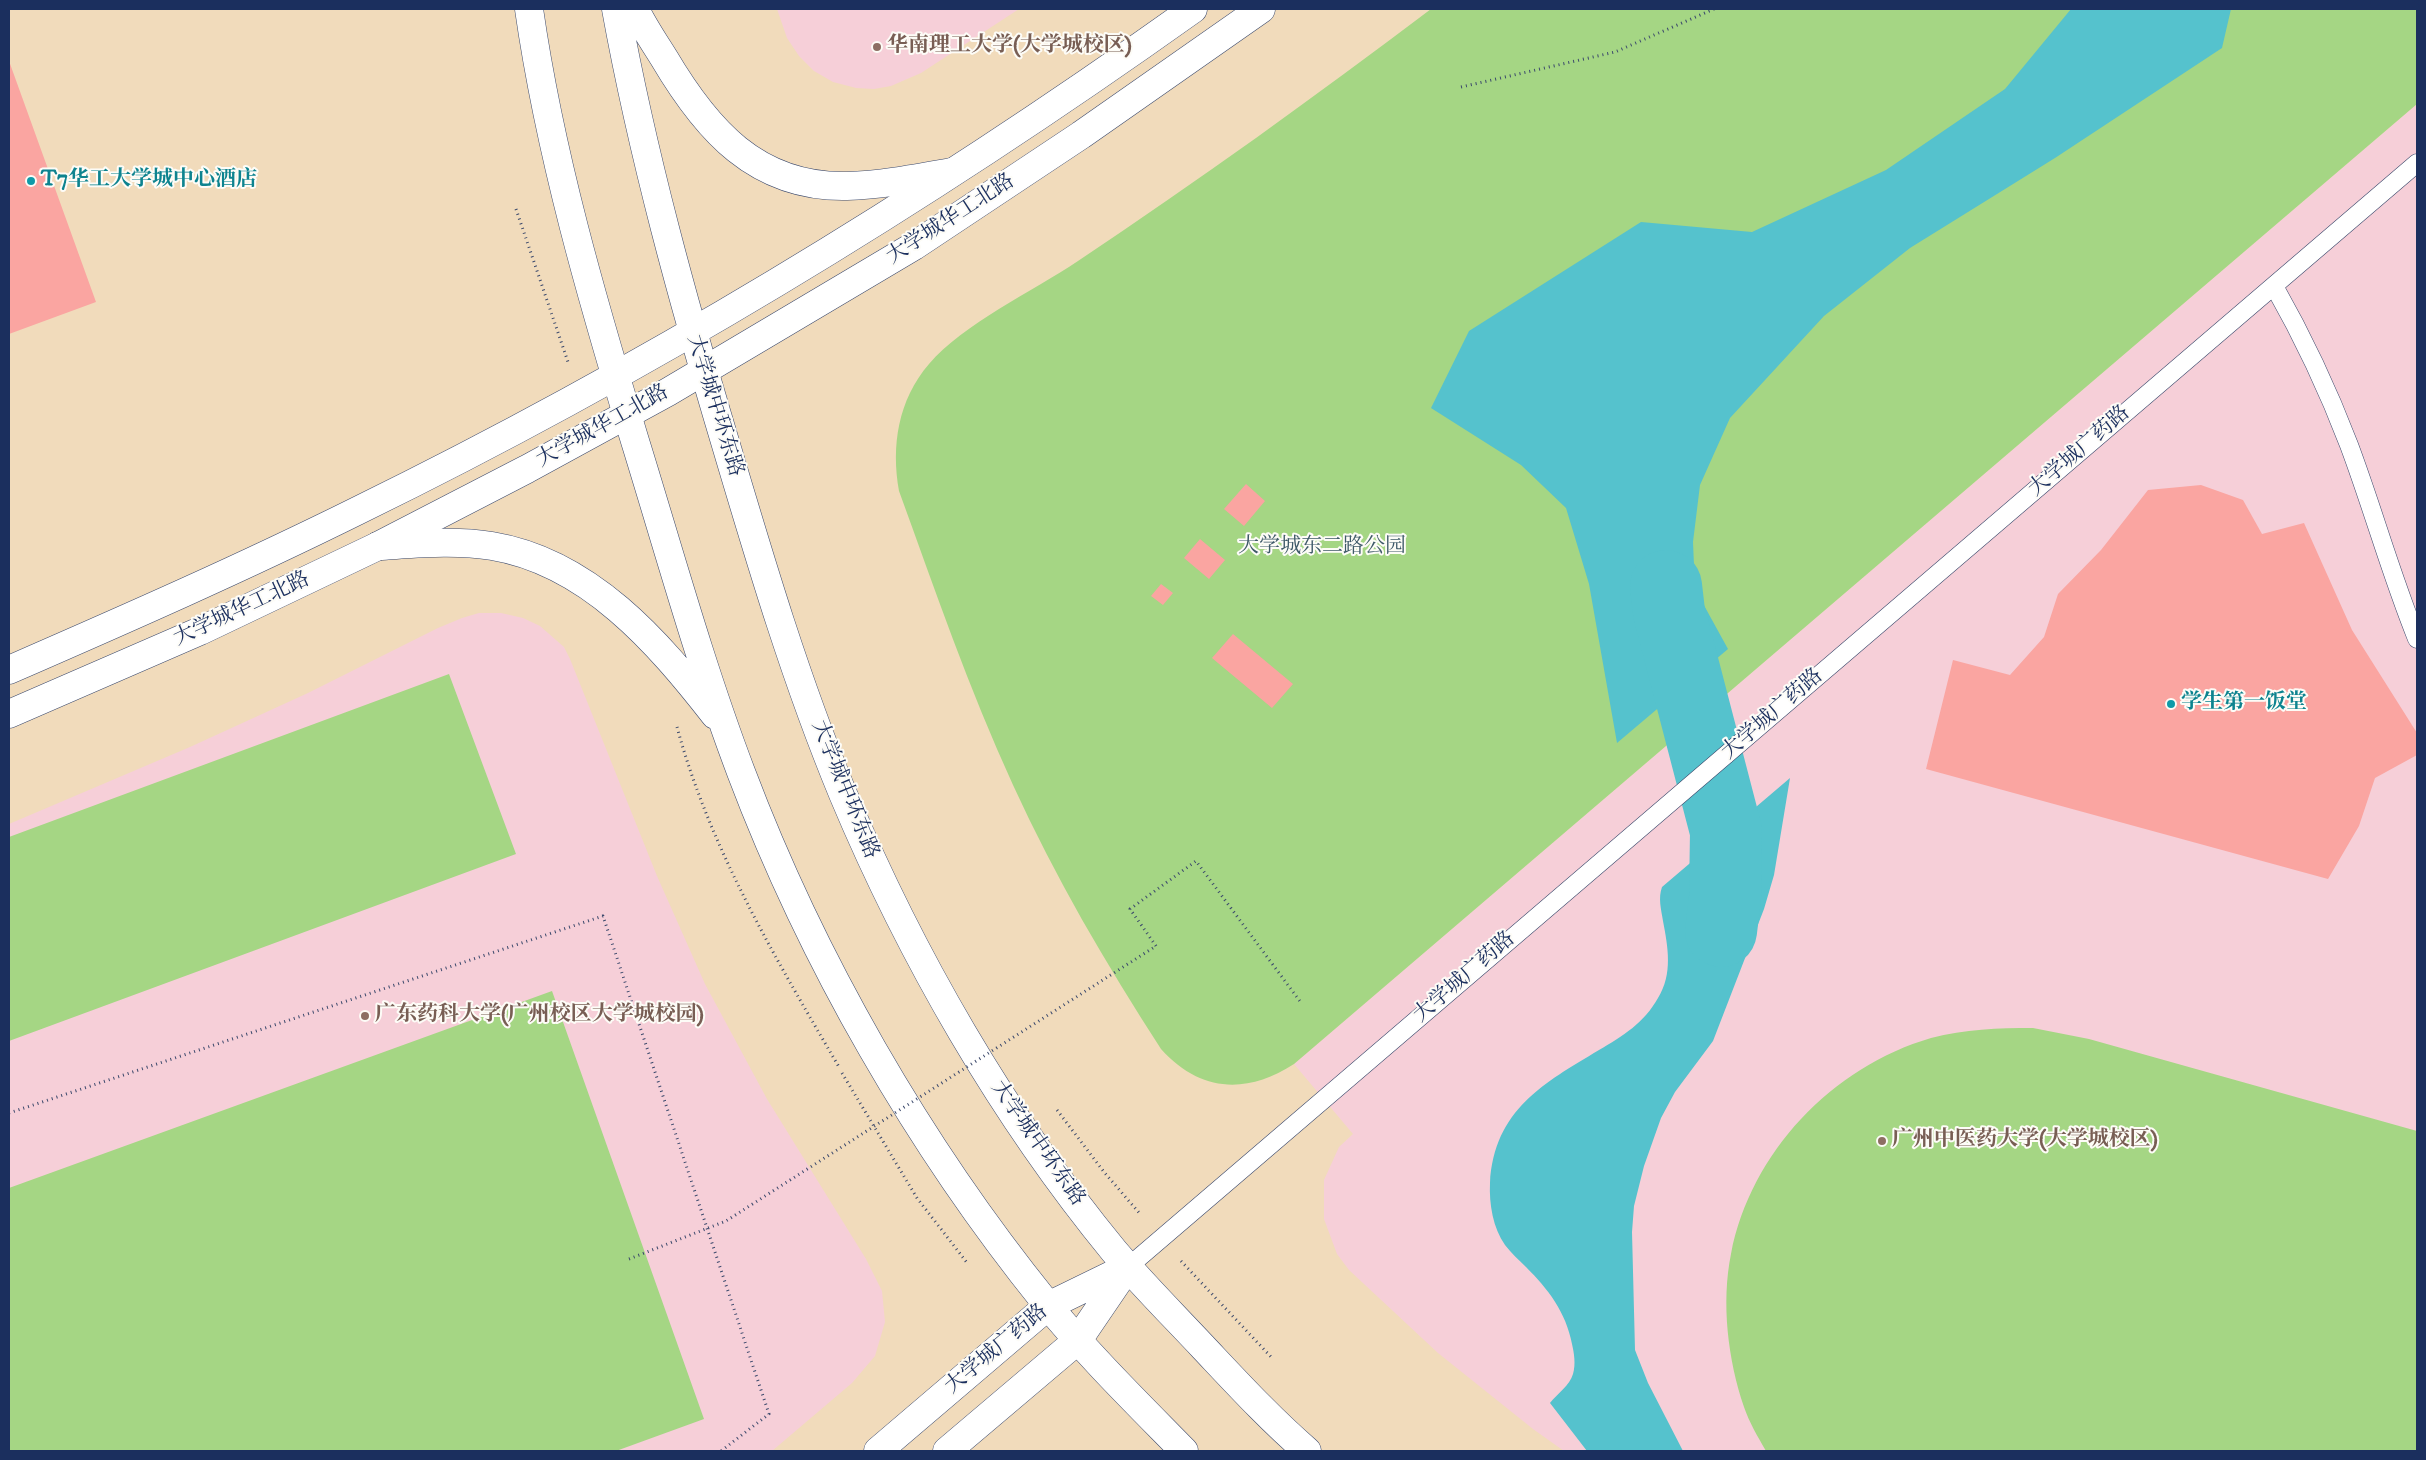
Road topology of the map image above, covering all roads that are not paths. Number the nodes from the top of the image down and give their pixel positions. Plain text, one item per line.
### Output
1 (530, 9) edge
2 (616, 9) edge
3 (635, 9) edge
4 (1193, 9) edge
5 (1261, 9) edge
6 (2417, 163) edge
7 (952, 172) junction
8 (2274, 286) junction
9 (692, 331) junction
10 (704, 371) junction
11 (615, 375) junction
12 (627, 415) junction
13 (378, 546) junction
14 (2417, 639) edge
15 (9, 670) edge
16 (9, 714) edge
17 (728, 731) junction
18 (1128, 1267) junction
19 (1048, 1306) junction
20 (1078, 1340) junction
21 (878, 1451) edge
22 (948, 1451) edge
23 (1184, 1451) edge
24 (1307, 1451) edge

1 - 11 main road
2 - 9 main road, 大学城中环东路
3 - 7 main road
4 - 7 main road, 大学城华工北路
5 - 10 main road, 大学城华工北路
6 - 8 lane, 大学城广药路
7 - 9 main road, 大学城华工北路
8 - 14 lane
8 - 18 lane, 大学城广药路
9 - 10 main road, 大学城中环东路
9 - 11 main road, 大学城华工北路
10 - 12 main road, 大学城华工北路
10 - 18 main road, 大学城中环东路
11 - 12 main road
11 - 15 main road, 大学城华工北路
12 - 13 main road, 大学城华工北路
12 - 17 main road
13 - 16 main road, 大学城华工北路
13 - 17 main road
17 - 19 main road
18 - 19 main road, 大学城广药路
18 - 20 main road, 大学城广药路
18 - 24 main road, 大学城中环东路
19 - 20 main road
19 - 21 main road, 大学城广药路
20 - 22 main road, 大学城广药路
20 - 23 main road

